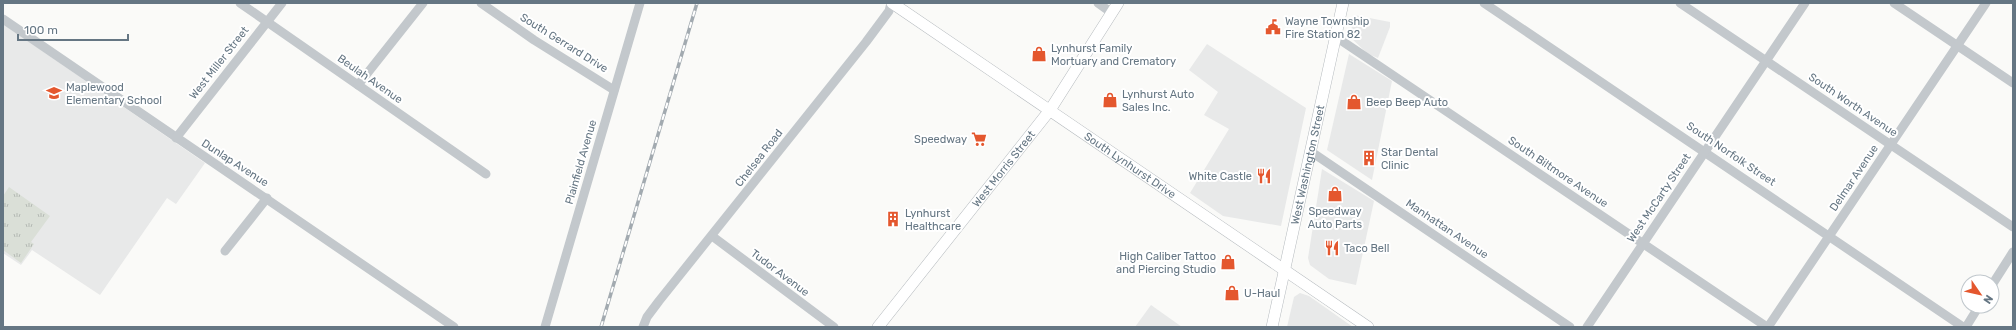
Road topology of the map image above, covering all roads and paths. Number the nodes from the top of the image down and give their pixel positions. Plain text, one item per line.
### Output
1 (240, 3) edge
2 (282, 3) edge
3 (423, 3) edge
4 (481, 3) edge
5 (640, 3) edge
6 (892, 3) edge
7 (1098, 3) edge
8 (1343, 3) edge
9 (1484, 3) edge
10 (1680, 3) edge
11 (1805, 3) edge
12 (1894, 3) edge
13 (1986, 3) edge
14 (1115, 8) edge
15 (3, 19) edge
16 (267, 22) junction
17 (1336, 37) junction
18 (1958, 46) junction
19 (1766, 61) junction
20 (2013, 83) edge
21 (358, 85) junction
22 (614, 90) junction
23 (1050, 110) junction
24 (176, 138) junction
25 (1891, 145) junction
26 (1705, 151) junction
27 (1310, 152) junction
28 (486, 174) dead end
29 (267, 198) junction
30 (2013, 227) edge
31 (712, 236) junction
32 (1830, 236) junction
33 (1644, 243) junction
34 (226, 251) dead end
35 (2013, 252) edge
36 (1284, 271) junction
37 (1999, 274) edge
38 (1974, 314) edge
39 (454, 327) edge
40 (545, 327) edge
41 (643, 327) edge
42 (834, 327) edge
43 (878, 327) edge
44 (1272, 327) edge
45 (1368, 327) edge
46 (1570, 327) edge
47 (1587, 327) edge
48 (1768, 327) edge
49 (1965, 327) edge

1 - 16 street, Beulah Avenue
2 - 16 street, West Miller Street
3 - 21 street
4 - 22 street, South Gerrard Drive
5 - 22 street, Plainfield Avenue
6 - 23 main road, South Lynhurst Drive
6 - 31 street, Chelsea Road
7 - 14 street
8 - 17 main road, West Washington Street
9 - 26 street, South Norfolk Street
10 - 19 street, South Worth Avenue
11 - 19 street, West McCarty Street
12 - 18 street
13 - 18 street, Delmar Avenue
14 - 23 main road, West Morris Street
15 - 24 street, Dunlap Avenue
16 - 21 street, Beulah Avenue
16 - 24 street, West Miller Street
17 - 27 main road, West Washington Street
17 - 33 street, South Biltmore Avenue
18 - 20 street
18 - 25 street, Delmar Avenue
19 - 25 street, South Worth Avenue
19 - 26 street, West McCarty Street
21 - 28 street, Beulah Avenue
22 - 40 street, Plainfield Avenue
23 - 36 main road, South Lynhurst Drive
23 - 43 main road, West Morris Street
24 - 29 street, Dunlap Avenue
25 - 30 street, South Worth Avenue
25 - 32 street, Delmar Avenue
26 - 32 street, South Norfolk Street
26 - 33 street, West McCarty Street
27 - 36 main road, West Washington Street
27 - 46 street, Manhattan Avenue
29 - 34 street
29 - 39 street, Dunlap Avenue
31 - 41 street, Chelsea Road
31 - 42 street, Tudor Avenue
32 - 48 street, Delmar Avenue
32 - 49 street, South Norfolk Street
33 - 47 street, West McCarty Street
33 - 48 street, South Biltmore Avenue
35 - 37 street
36 - 44 main road, West Washington Street
36 - 45 main road, South Lynhurst Drive
38 - 49 street

